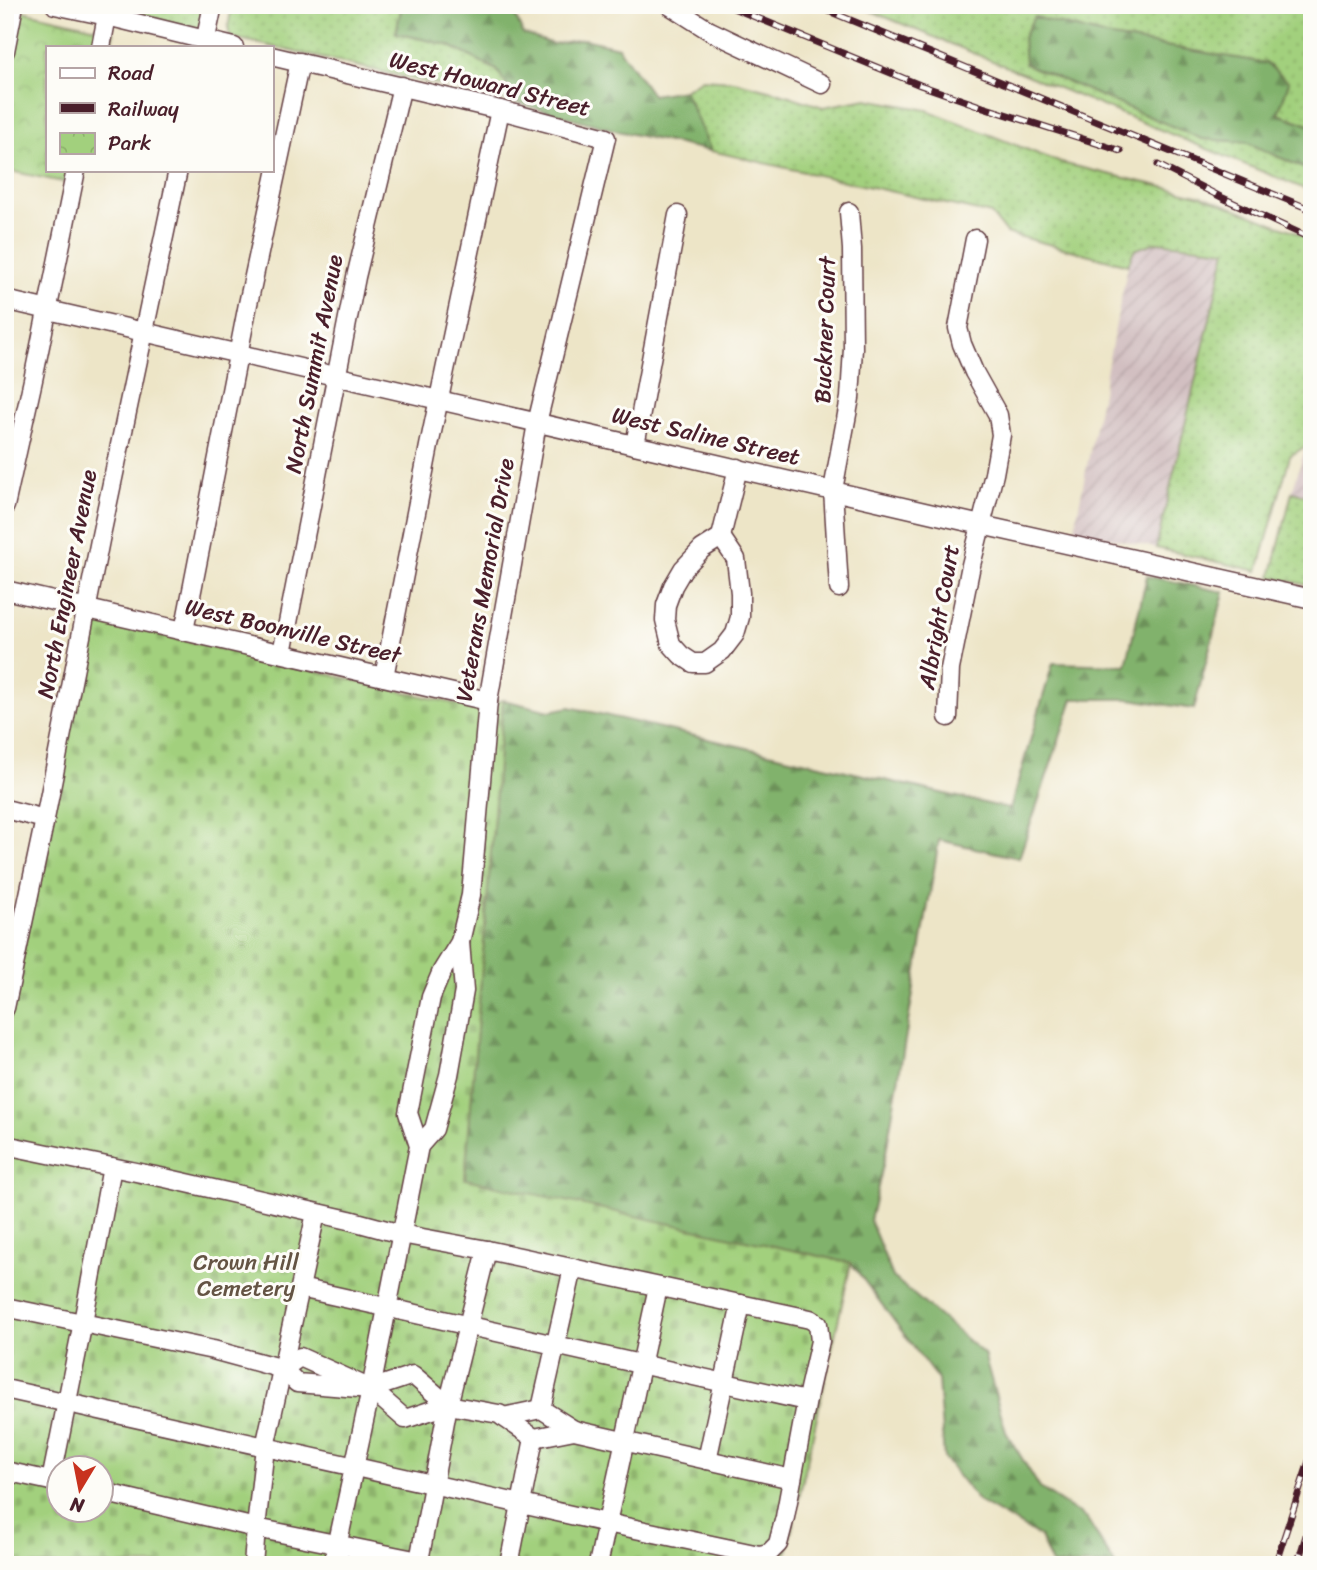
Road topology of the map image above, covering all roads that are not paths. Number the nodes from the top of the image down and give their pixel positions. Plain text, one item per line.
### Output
1 (15, 5) edge
2 (55, 5) edge
3 (213, 5) edge
4 (669, 5) edge
5 (107, 16) junction
6 (204, 44) edge
7 (101, 46) edge
8 (224, 46) edge
9 (5, 51) edge
10 (273, 56) edge
11 (300, 62) junction
12 (822, 84) dead end
13 (402, 86) junction
14 (500, 110) junction
15 (76, 172) edge
16 (178, 172) edge
17 (849, 212) dead end
18 (678, 215) dead end
19 (584, 230) joint
20 (975, 239) dead end
21 (5, 300) edge
22 (47, 310) junction
23 (144, 333) junction
24 (238, 355) junction
25 (336, 377) junction
26 (438, 401) junction
27 (537, 423) junction
28 (635, 445) junction
29 (738, 468) junction
30 (833, 490) junction
31 (5, 506) edge
32 (981, 525) junction
33 (721, 537) junction
34 (839, 588) dead end
35 (5, 590) edge
36 (1312, 599) edge
37 (87, 608) junction
38 (184, 631) junction
39 (282, 653) junction
40 (384, 677) junction
41 (488, 701) junction
42 (948, 717) dead end
43 (5, 809) edge
44 (45, 820) junction
45 (5, 918) edge
46 (23, 922) junction
47 (460, 942) junction
48 (5, 1008) edge
49 (5, 1145) edge
50 (419, 1146) junction
51 (112, 1167) junction
52 (316, 1213) junction
53 (401, 1234) junction
54 (487, 1250) junction
55 (573, 1268) junction
56 (658, 1287) junction
57 (300, 1288) junction
58 (741, 1304) junction
59 (5, 1307) edge
60 (387, 1307) junction
61 (83, 1322) junction
62 (468, 1325) junction
63 (555, 1345) junction
64 (641, 1364) junction
65 (283, 1369) junction
66 (724, 1382) junction
67 (5, 1389) edge
68 (371, 1389) junction
69 (806, 1401) junction
70 (67, 1402) junction
71 (448, 1405) junction
72 (541, 1409) junction
73 (503, 1417) junction
74 (574, 1430) junction
75 (534, 1438) junction
76 (625, 1442) junction
77 (265, 1447) junction
78 (59, 1454) edge
79 (707, 1460) junction
80 (354, 1467) junction
81 (5, 1471) edge
82 (792, 1479) junction
83 (46, 1480) edge
84 (433, 1485) junction
85 (116, 1495) edge
86 (521, 1504) junction
87 (607, 1523) junction
88 (256, 1528) junction
89 (338, 1543) junction
90 (424, 1563) edge
91 (253, 1565) edge
92 (333, 1565) edge
93 (509, 1565) edge
94 (598, 1565) edge

1 - 9 street
2 - 5 street
3 - 6 street
4 - 12 street
5 - 6 street
5 - 7 street
6 - 8 street
10 - 11 street, West Howard Street
11 - 13 street, West Howard Street
11 - 24 street
13 - 14 street, West Howard Street
13 - 25 street, North Summit Avenue
14 - 19 street, West Howard Street
14 - 26 street
15 - 22 street
16 - 23 street, North Engineer Avenue
17 - 30 street, Buckner Court
18 - 28 street
19 - 27 street, Veterans Memorial Drive
20 - 32 street, Albright Court
21 - 22 street, West Saline Street
22 - 23 street, West Saline Street
22 - 31 street
23 - 24 street, West Saline Street
23 - 37 street, North Engineer Avenue
24 - 25 street, West Saline Street
24 - 38 street
25 - 26 street, West Saline Street
25 - 39 street, North Summit Avenue
26 - 27 street, West Saline Street
26 - 40 street
27 - 28 street, West Saline Street
27 - 41 street, Veterans Memorial Drive
28 - 29 street, West Saline Street
29 - 30 street, West Saline Street
29 - 33 street
30 - 32 street, West Saline Street
30 - 34 street, Buckner Court
32 - 36 street, West Saline Street
32 - 42 street, Albright Court
33 - 33 street
35 - 37 street, West Boonville Street
37 - 38 street, West Boonville Street
37 - 44 street, North Engineer Avenue
38 - 39 street, West Boonville Street
39 - 40 street, West Boonville Street
40 - 41 street, West Boonville Street
41 - 47 street, Veterans Memorial Drive
43 - 44 street
44 - 46 street, North Engineer Avenue
45 - 46 street
46 - 48 street, North Engineer Avenue
47 - 50 street, Veterans Memorial Drive
47 - 50 street, Veterans Memorial Drive
49 - 51 street
50 - 53 street, Veterans Memorial Drive
51 - 52 street
51 - 61 street
52 - 53 street
52 - 57 street
53 - 54 street
53 - 60 street, Veterans Memorial Drive
54 - 55 street
54 - 62 street
55 - 56 street
55 - 63 street
56 - 58 street
56 - 64 street
57 - 60 street
57 - 65 street
58 - 66 street
58 - 69 street
59 - 61 street
60 - 62 street
60 - 68 street, Veterans Memorial Drive
61 - 65 street
61 - 70 street
62 - 63 street
62 - 71 street
63 - 64 street
63 - 72 street
64 - 66 street
64 - 76 street
65 - 68 street
65 - 77 street
66 - 69 street
66 - 79 street
67 - 70 street
68 - 71 street
68 - 71 street
68 - 80 street, Veterans Memorial Drive
69 - 82 street
70 - 77 street
70 - 78 street
71 - 73 street
71 - 84 street
72 - 73 street
72 - 74 street
73 - 75 street
74 - 75 street
74 - 76 street
75 - 86 street
76 - 79 street
76 - 87 street
77 - 80 street
77 - 88 street
79 - 82 street
80 - 84 street
80 - 89 street, Veterans Memorial Drive
81 - 83 street
82 - 87 street
84 - 86 street
84 - 90 street
85 - 88 street
86 - 87 street
86 - 93 street
87 - 94 street
88 - 89 street
88 - 91 street
89 - 90 street
89 - 92 street, Veterans Memorial Drive

